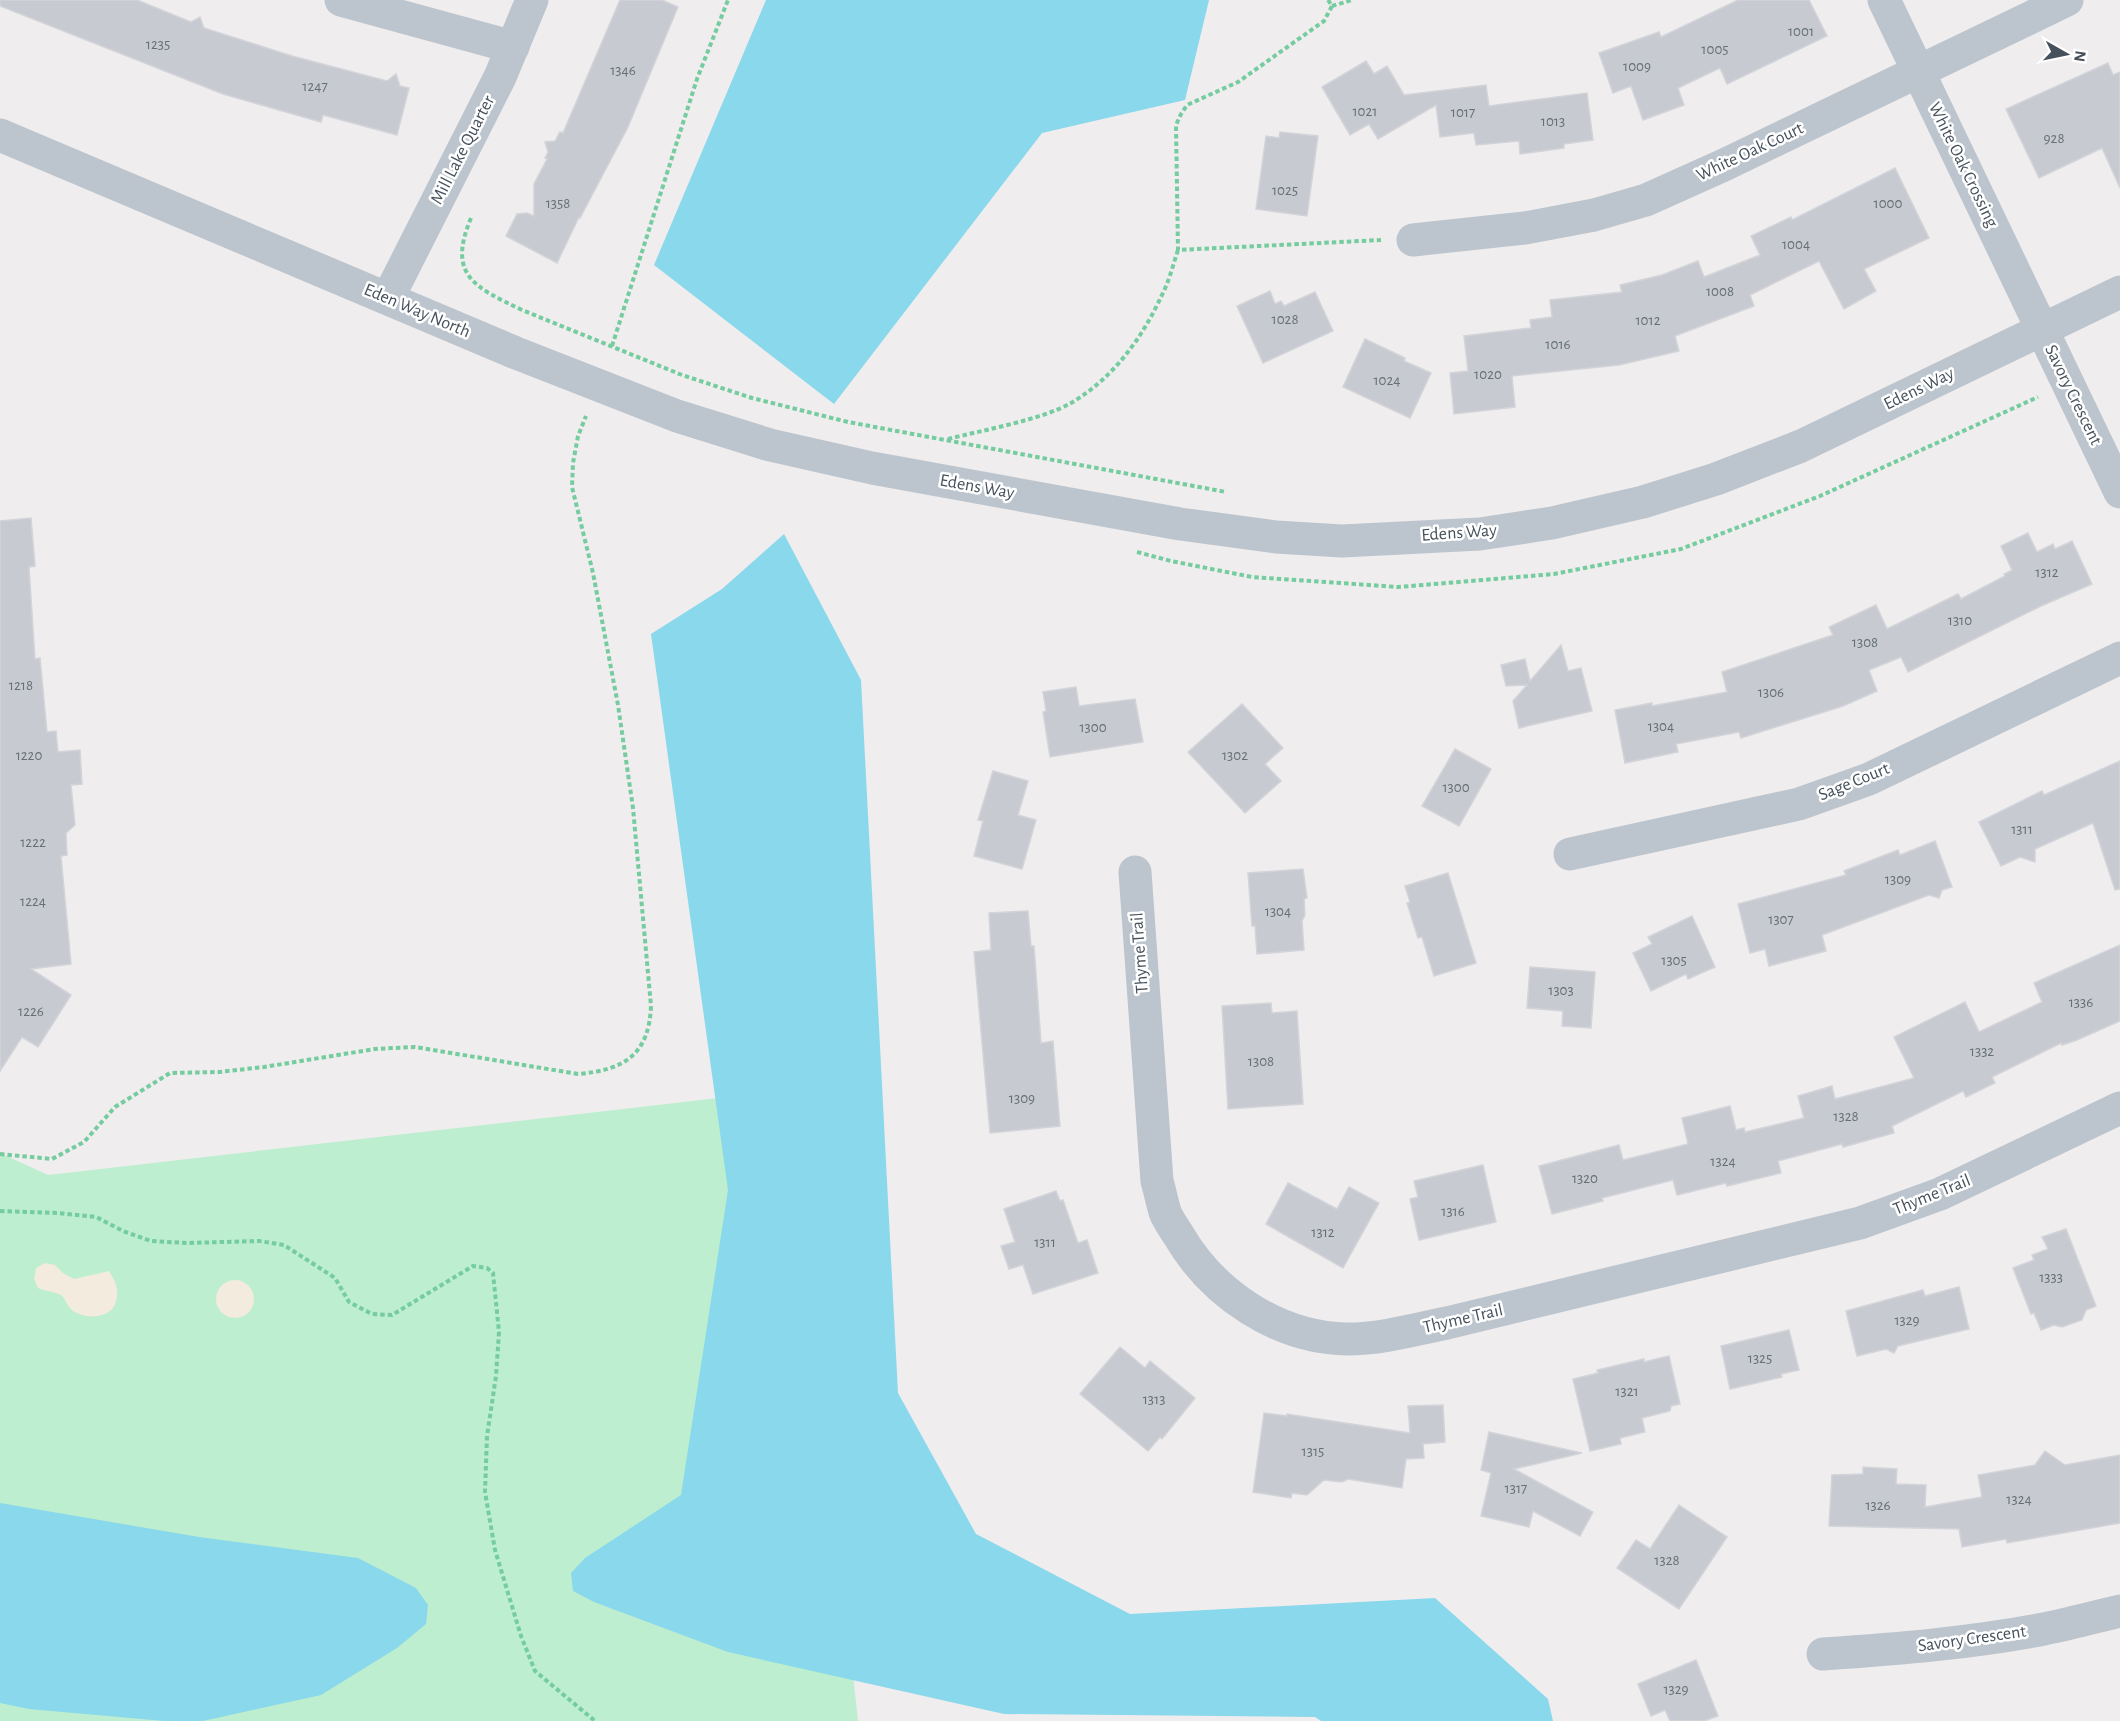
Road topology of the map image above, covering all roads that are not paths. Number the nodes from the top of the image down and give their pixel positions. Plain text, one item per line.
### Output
1 (341, 0) edge
2 (532, 0) edge
3 (1884, 0) edge
4 (2067, 0) edge
5 (513, 47) junction
6 (1918, 73) junction
7 (0, 135) edge
8 (1413, 240) dead end
9 (2120, 292) edge
10 (388, 298) junction
11 (2042, 330) junction
12 (843, 461) joint
13 (2120, 492) edge
14 (2120, 658) edge
15 (1570, 854) dead end
16 (1135, 872) dead end
17 (2120, 1108) edge
18 (2120, 1611) edge
19 (1823, 1654) dead end

1 - 5 street
2 - 5 street, Mill Lake Quarter
3 - 6 street, White Oak Crossing
4 - 6 street, White Oak Court
5 - 10 street, Mill Lake Quarter
6 - 8 street, White Oak Court
6 - 11 street, White Oak Crossing
7 - 10 street, Eden Way North
9 - 11 street
10 - 12 street, Eden Way North
11 - 12 street, Edens Way
11 - 13 street, Savory Crescent
14 - 15 street, Sage Court
16 - 17 street, Thyme Trail
18 - 19 street, Savory Crescent

